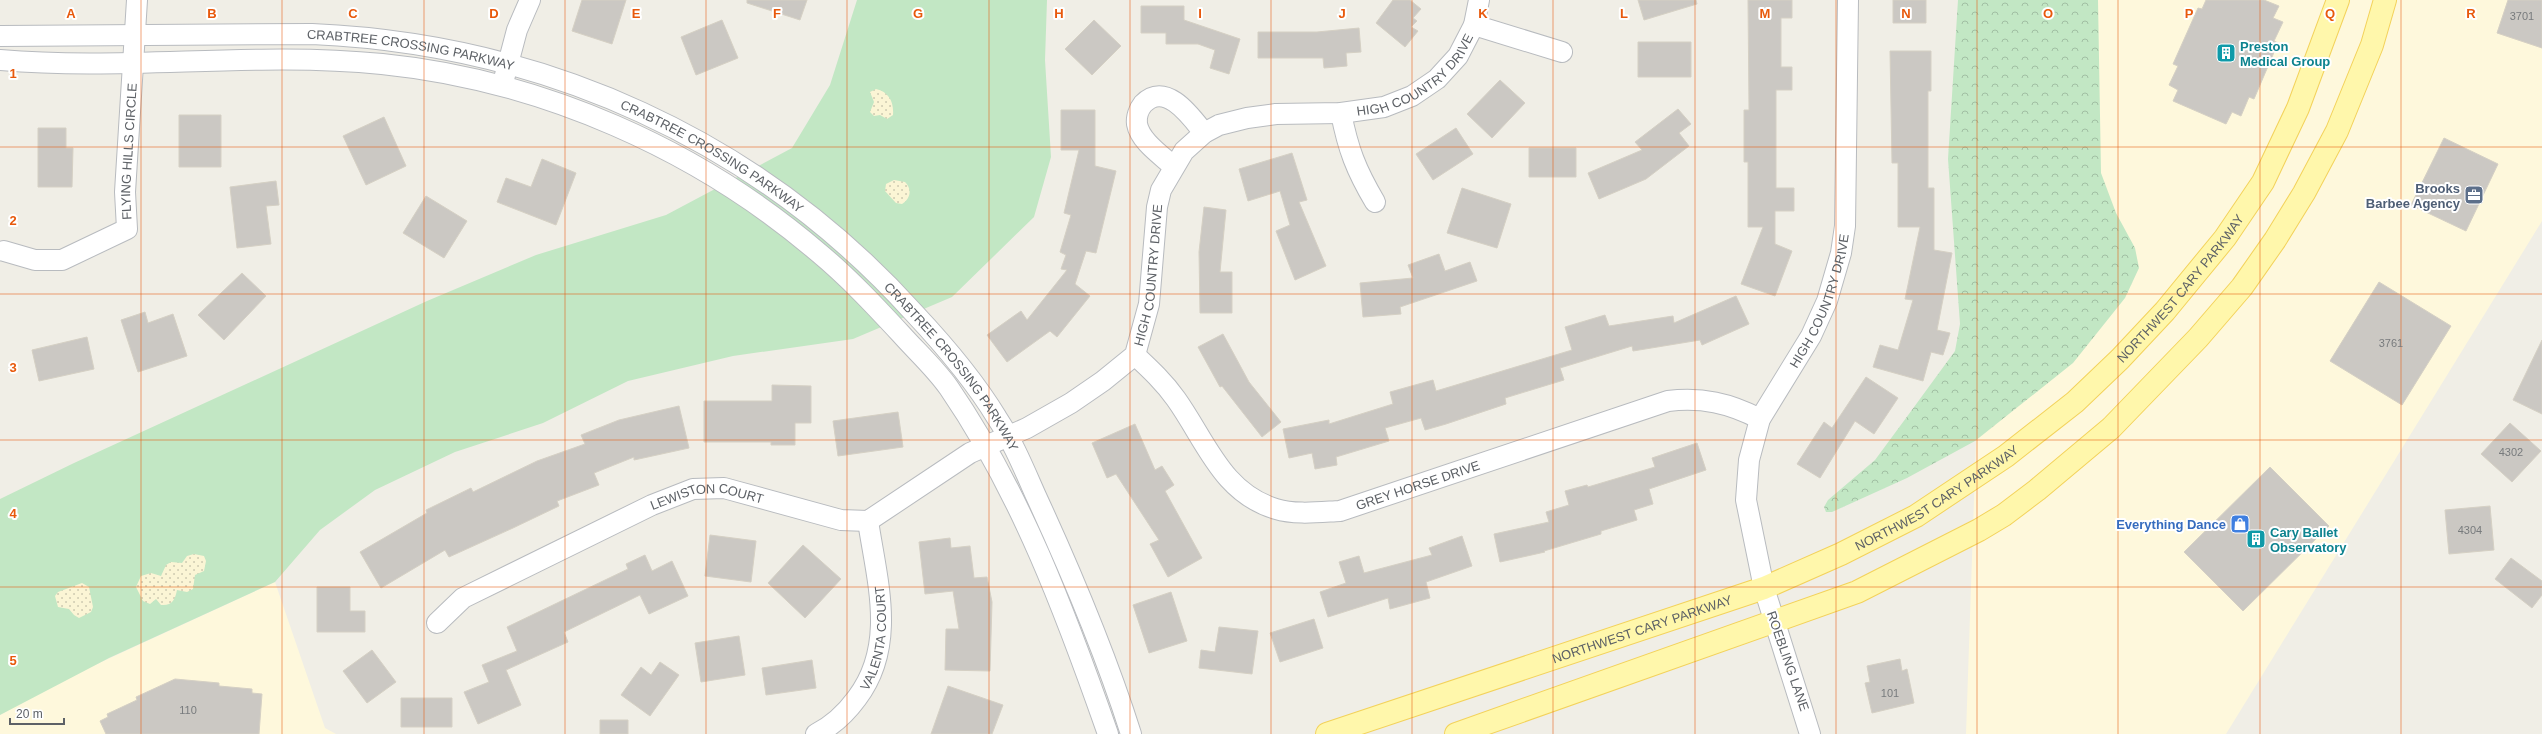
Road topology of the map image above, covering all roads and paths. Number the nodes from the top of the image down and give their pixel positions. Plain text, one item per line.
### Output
1 (137, 0) edge
2 (530, 0) edge
3 (1479, 0) edge
4 (1848, 0) edge
5 (2338, 0) edge
6 (2385, 0) edge
7 (1474, 26) junction
8 (0, 36) edge
9 (135, 36) junction
10 (1562, 52) dead end
11 (0, 60) edge
12 (133, 62) junction
13 (508, 66) junction
14 (502, 87) junction
15 (1341, 112) junction
16 (1204, 133) junction
17 (1173, 166) junction
18 (1375, 202) dead end
19 (4, 251) dead end
20 (1135, 355) junction
21 (1760, 419) junction
22 (1008, 436) junction
23 (985, 445) junction
24 (868, 521) junction
25 (1764, 588) junction
26 (1774, 621) junction
27 (437, 623) dead end
28 (816, 734) edge
29 (1108, 734) edge
30 (1131, 734) edge
31 (1327, 734) edge
32 (1456, 734) edge
33 (1810, 734) edge

1 - 9 street
2 - 13 street
3 - 7 street, HIGH COUNTRY DRIVE
4 - 21 street, HIGH COUNTRY DRIVE
5 - 25 main road, NORTHWEST CARY PARKWAY
6 - 26 main road
7 - 10 street
7 - 15 street, HIGH COUNTRY DRIVE
8 - 9 street, CRABTREE CROSSING PARKWAY
9 - 12 street
9 - 13 street, CRABTREE CROSSING PARKWAY
11 - 12 street, CRABTREE CROSSING PARKWAY
12 - 14 street, CRABTREE CROSSING PARKWAY
12 - 19 street, FLYING HILLS CIRCLE
13 - 14 street
13 - 22 street, CRABTREE CROSSING PARKWAY
14 - 23 street, CRABTREE CROSSING PARKWAY
15 - 16 street, HIGH COUNTRY DRIVE
15 - 18 street
16 - 17 street, HIGH COUNTRY DRIVE
16 - 17 street
17 - 20 street, HIGH COUNTRY DRIVE
20 - 21 street, GREY HORSE DRIVE
20 - 22 street, HIGH COUNTRY DRIVE
21 - 25 street, HIGH COUNTRY DRIVE
22 - 23 street, HIGH COUNTRY DRIVE
22 - 30 street, CRABTREE CROSSING PARKWAY
23 - 24 street
23 - 29 street, CRABTREE CROSSING PARKWAY
24 - 27 street, LEWISTON COURT
24 - 28 street, VALENTA COURT
25 - 26 street, ROEBLING LANE
25 - 31 main road, NORTHWEST CARY PARKWAY
26 - 32 main road
26 - 33 street, ROEBLING LANE

